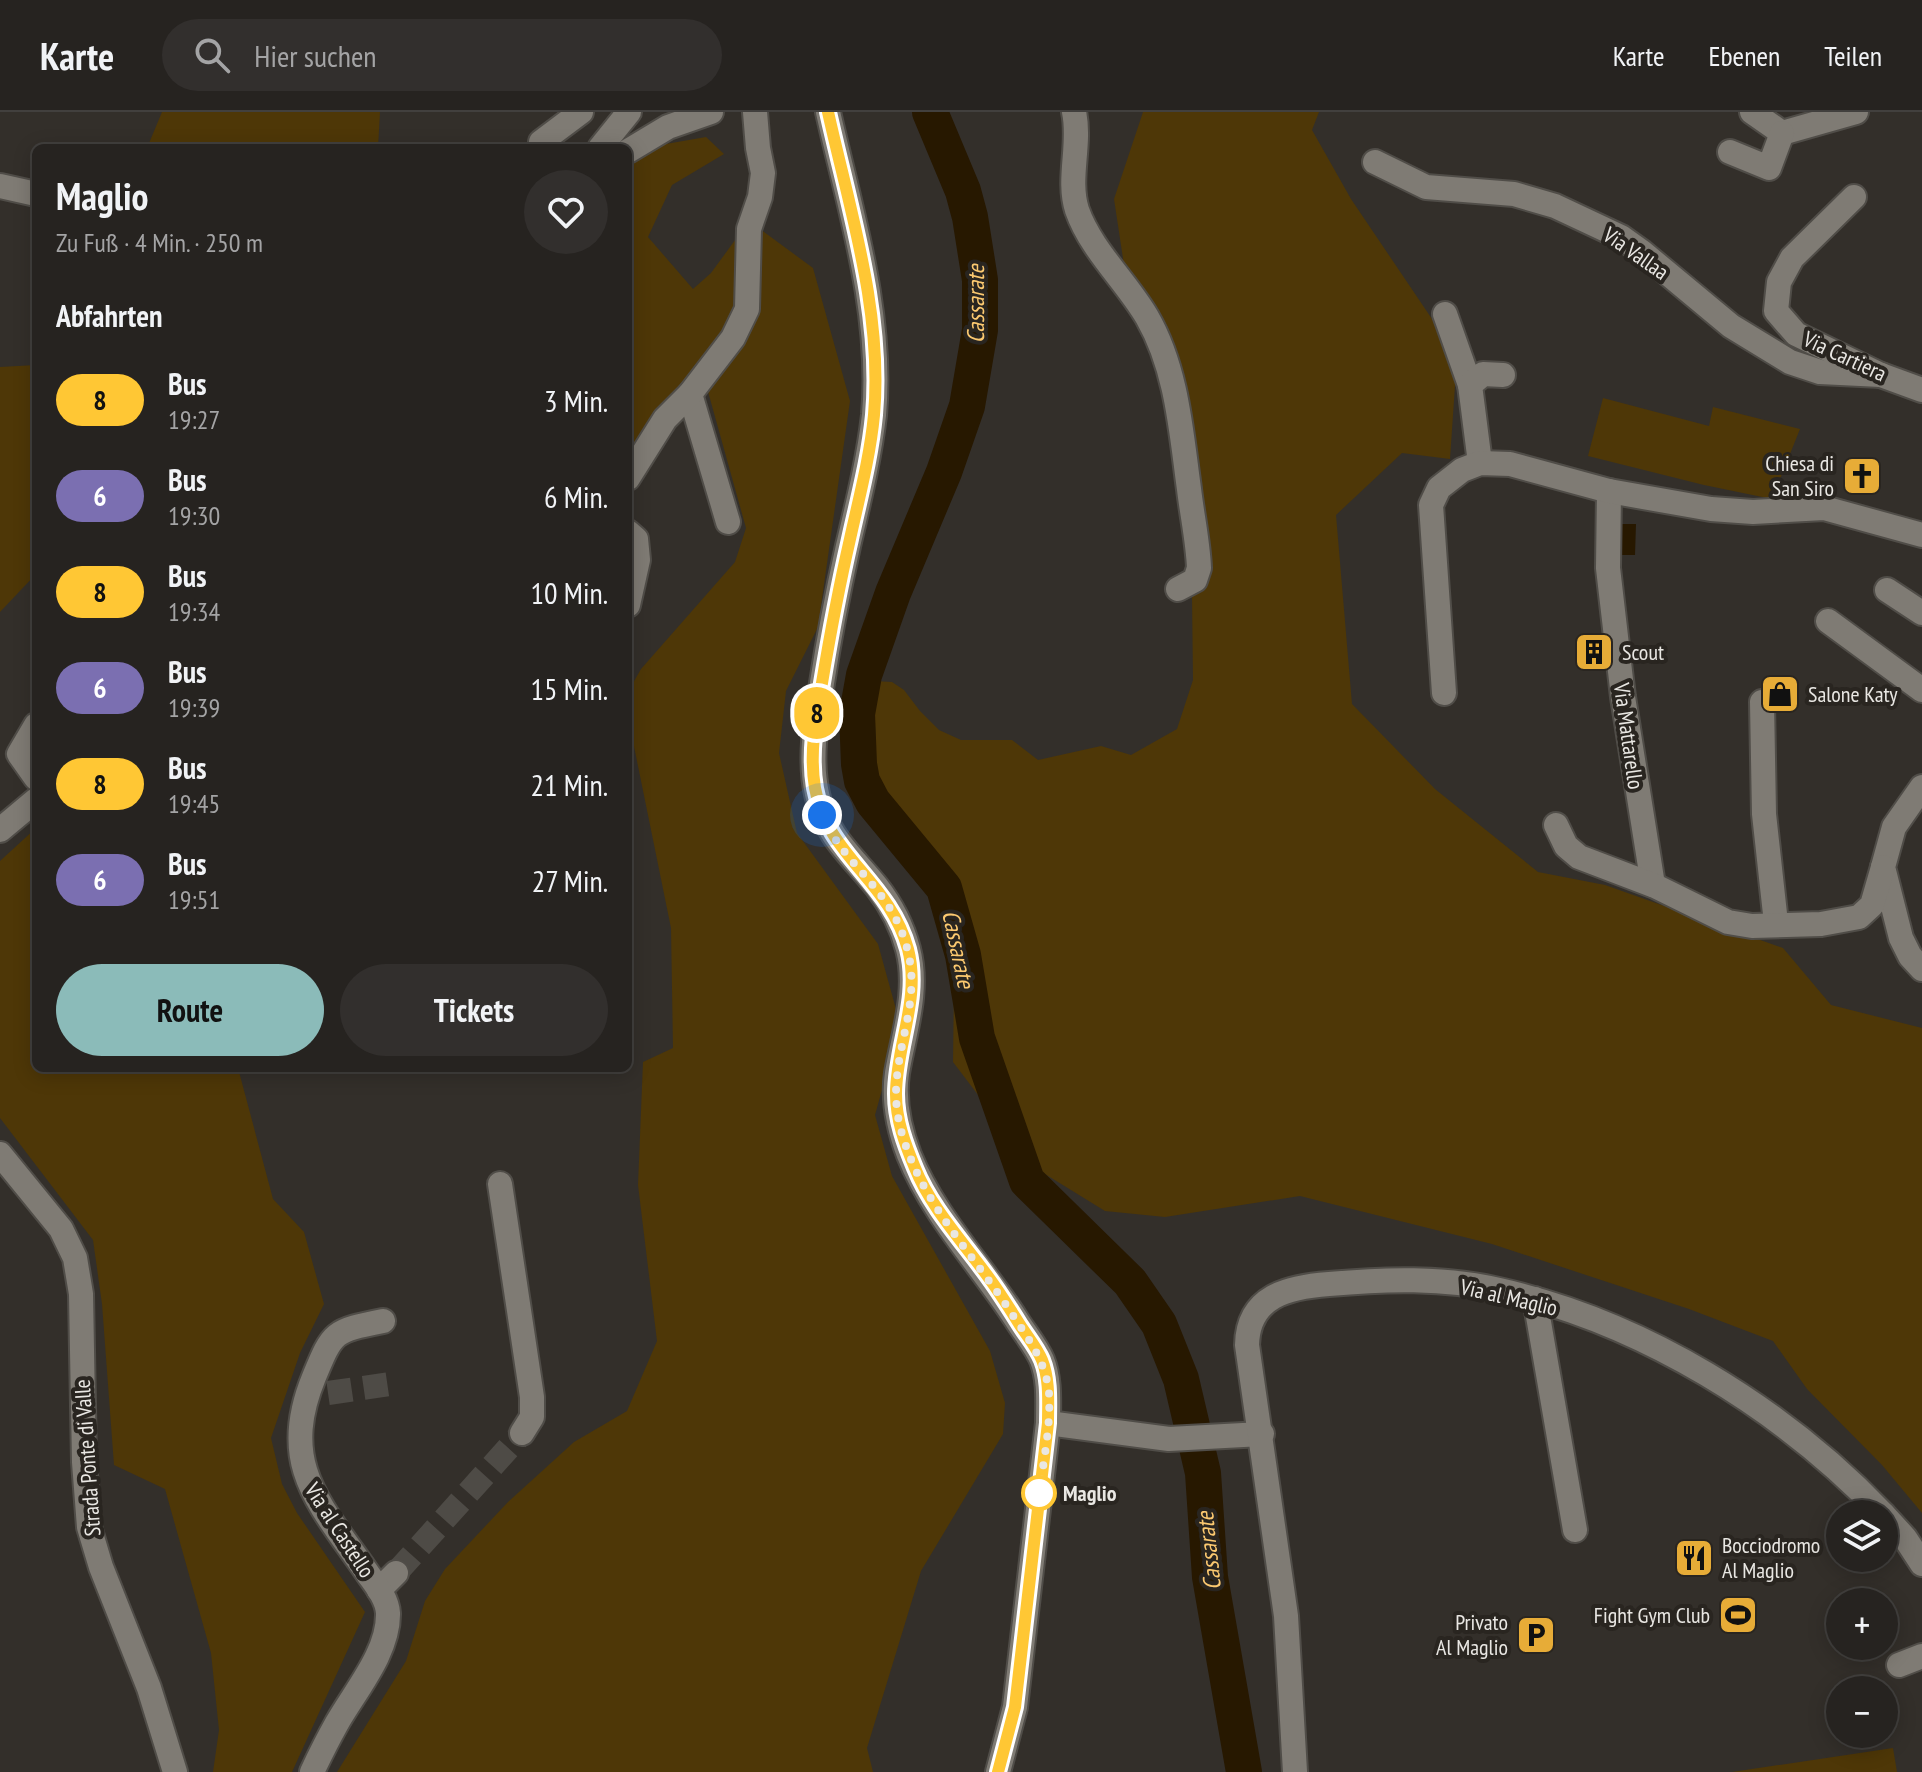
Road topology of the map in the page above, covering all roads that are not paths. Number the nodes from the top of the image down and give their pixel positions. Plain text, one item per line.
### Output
1 (581, 112) edge
2 (711, 112) edge
3 (755, 112) edge
4 (828, 112) edge
5 (1074, 112) edge
6 (1752, 112) edge
7 (1856, 112) edge
8 (617, 116) edge
9 (1782, 133) junction
10 (541, 142) dead end
11 (602, 144) edge
12 (632, 149) edge
13 (1730, 152) dead end
14 (1375, 162) dead end
15 (0, 186) edge
16 (32, 193) edge
17 (1854, 197) dead end
18 (1445, 314) dead end
19 (1503, 375) dead end
20 (1881, 375) junction
21 (1470, 385) junction
22 (1922, 390) edge
23 (690, 394) junction
24 (1480, 463) junction
25 (632, 472) edge
26 (1609, 491) junction
27 (728, 522) dead end
28 (1918, 533) edge
29 (632, 536) edge
30 (632, 587) edge
31 (1178, 589) dead end
32 (1887, 590) dead end
33 (1922, 613) edge
34 (1828, 621) dead end
35 (1922, 690) edge
36 (1444, 693) dead end
37 (1762, 702) dead end
38 (32, 730) edge
39 (9, 756) edge
40 (32, 775) edge
41 (1922, 787) edge
42 (32, 803) edge
43 (1556, 825) dead end
44 (0, 830) edge
45 (1883, 867) junction
46 (1653, 885) junction
47 (1776, 923) junction
48 (1922, 969) edge
49 (0, 1154) edge
50 (500, 1184) dead end
51 (1535, 1299) junction
52 (383, 1321) dead end
53 (1048, 1423) junction
54 (522, 1433) tunnel mouth
55 (1262, 1434) junction
56 (1869, 1500) edge
57 (1575, 1530) dead end
58 (1898, 1531) edge
59 (1922, 1564) edge
60 (175, 1772) edge
61 (312, 1772) edge
62 (998, 1772) edge
63 (1295, 1772) edge

1 - 10 street
2 - 12 street
3 - 23 street
4 - 53 street
5 - 31 street
6 - 9 street
7 - 9 street
8 - 11 street
9 - 13 street
14 - 20 street, Via Vallaa
15 - 16 street
17 - 20 street, Via Cartiera
18 - 21 street
19 - 21 street
20 - 22 street, Via Cartiera
21 - 24 street
23 - 25 street
23 - 27 street
24 - 26 street
24 - 36 street
26 - 28 street
26 - 46 street, Via Mattarello
29 - 30 street
32 - 33 street
34 - 35 street
37 - 47 street
38 - 39 street
39 - 40 street
41 - 45 street
42 - 44 street
43 - 46 street
45 - 47 street
45 - 48 street
46 - 47 street
49 - 60 street, Strada Ponte di Valle
50 - 54 street
51 - 55 street, Via al Maglio
51 - 56 street, Via al Maglio
51 - 57 street
52 - 61 street, Via al Castello
53 - 55 street
53 - 62 street
55 - 63 street, Via al Maglio
58 - 59 street, Via al Maglio

